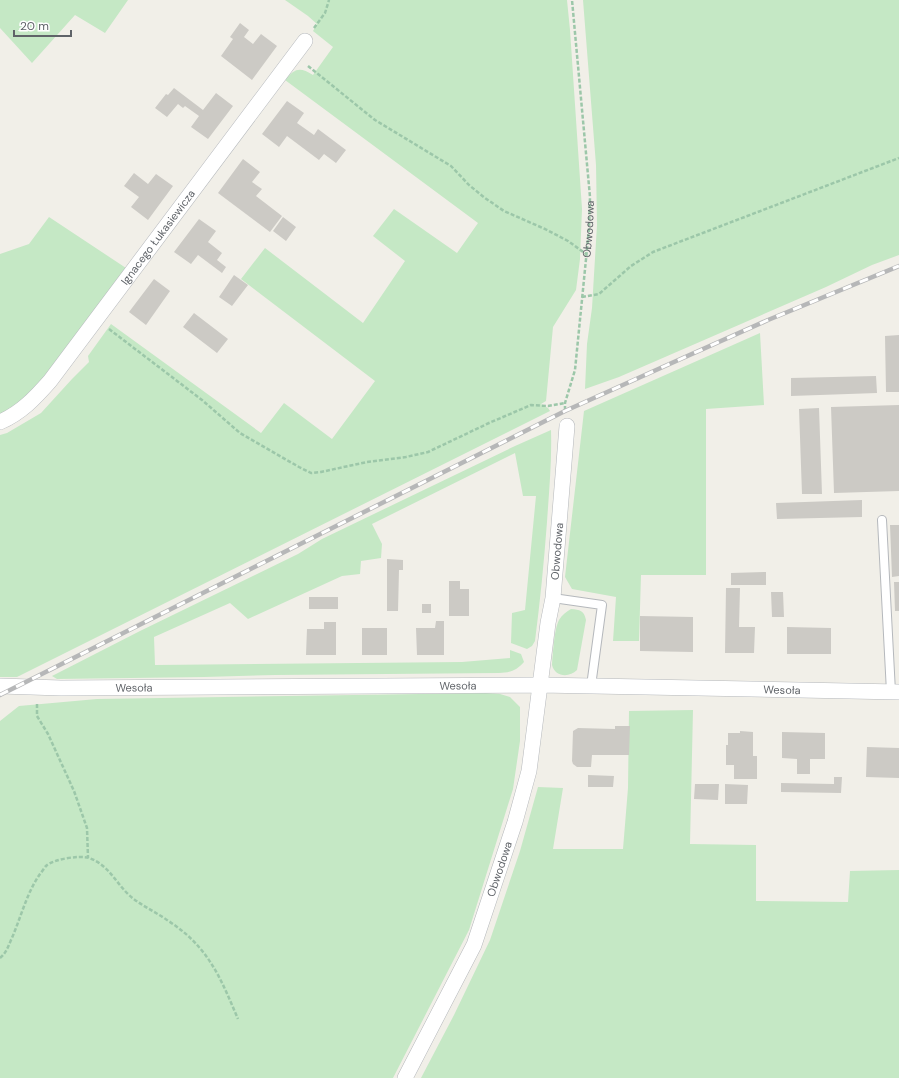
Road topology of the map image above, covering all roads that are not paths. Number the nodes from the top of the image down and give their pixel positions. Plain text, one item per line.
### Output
1 (305, 41) road end
2 (0, 422) edge
3 (566, 426) road end
4 (882, 520) dead end
5 (553, 598) junction
6 (540, 685) junction
7 (0, 686) edge
8 (591, 686) junction
9 (895, 692) edge
10 (405, 1078) edge

1 - 2 street, Ignacego Łukasiewicza
3 - 5 street, Obwodowa
4 - 9 lane
5 - 6 street, Obwodowa
5 - 8 lane
6 - 7 street, Wesoła
6 - 8 street, Wesoła
6 - 10 street, Obwodowa
8 - 9 street, Wesoła

